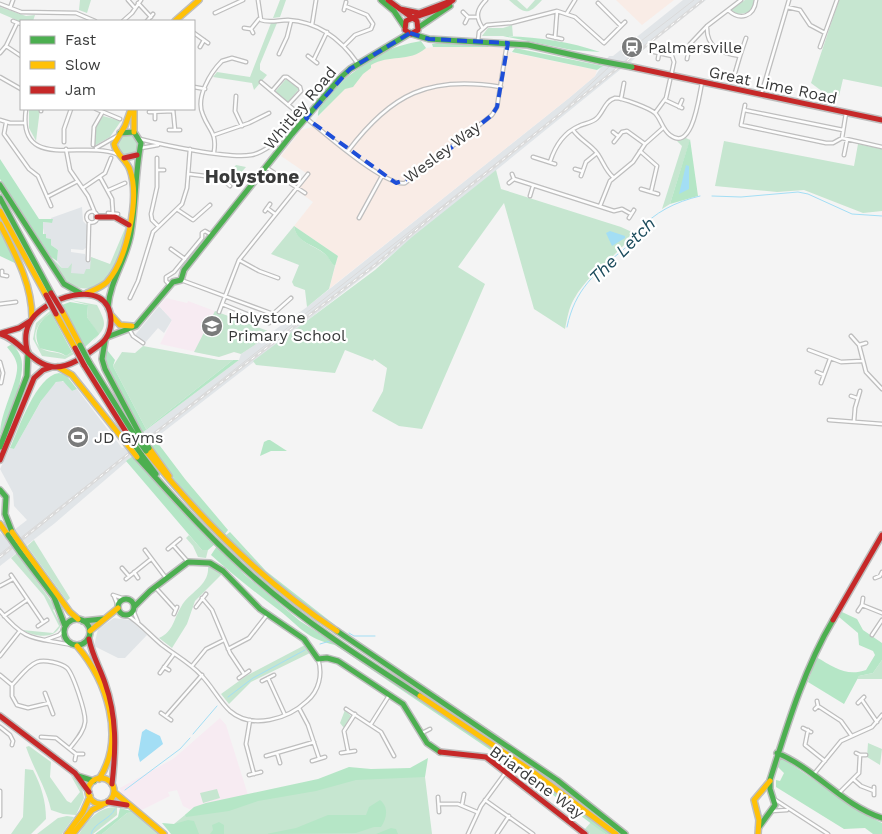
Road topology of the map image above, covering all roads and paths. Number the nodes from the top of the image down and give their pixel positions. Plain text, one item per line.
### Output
1 (13, 0) edge
2 (128, 0) edge
3 (196, 0) edge
4 (200, 0) edge
5 (243, 0) edge
6 (258, 0) edge
7 (316, 0) edge
8 (381, 0) edge
9 (388, 0) edge
10 (453, 0) edge
11 (486, 0) edge
12 (575, 0) edge
13 (741, 0) edge
14 (756, 0) edge
15 (790, 0) edge
16 (837, 0) edge
17 (139, 1) edge
18 (346, 2) dead end
19 (0, 4) edge
20 (598, 4) dead end
21 (345, 6) junction
22 (787, 7) junction
23 (10, 8) junction
24 (134, 8) junction
25 (398, 8) junction
26 (604, 9) junction
27 (727, 9) junction
28 (344, 10) dead end
29 (219, 11) junction
30 (557, 11) junction
31 (462, 12) dead end
32 (215, 13) dead end
33 (567, 13) junction
34 (153, 14) dead end
35 (600, 14) dead end
36 (222, 16) dead end
37 (477, 16) junction
38 (151, 17) junction
39 (468, 17) junction
40 (259, 19) junction
41 (413, 19) junction
42 (13, 20) dead end
43 (93, 20) edge
44 (124, 20) edge
45 (148, 20) edge
46 (175, 20) edge
47 (175, 20) edge
48 (292, 20) junction
49 (625, 22) dead end
50 (19, 23) edge
51 (465, 23) dead end
52 (312, 26) junction
53 (404, 26) junction
54 (621, 26) junction
55 (707, 26) junction
56 (482, 27) junction
57 (244, 28) dead end
58 (251, 28) junction
59 (418, 28) junction
60 (328, 32) junction
61 (253, 33) dead end
62 (411, 33) junction
63 (825, 33) junction
64 (195, 34) edge
65 (548, 36) dead end
66 (422, 38) junction
67 (555, 38) junction
68 (746, 38) dead end
69 (204, 40) junction
70 (398, 40) junction
71 (562, 40) dead end
72 (478, 41) junction
73 (208, 43) dead end
74 (508, 43) junction
75 (6, 46) junction
76 (344, 46) junction
77 (200, 47) dead end
78 (820, 48) dead end
79 (281, 49) junction
80 (286, 52) dead end
81 (650, 52) dead end
82 (0, 53) edge
83 (659, 53) junction
84 (279, 54) dead end
85 (20, 55) edge
86 (244, 56) dead end
87 (308, 56) dead end
88 (740, 56) junction
89 (314, 59) junction
90 (658, 59) dead end
91 (687, 59) dead end
92 (242, 61) junction
93 (246, 62) dead end
94 (317, 62) dead end
95 (358, 64) junction
96 (735, 73) dead end
97 (0, 77) edge
98 (670, 78) junction
99 (261, 82) dead end
100 (624, 83) dead end
101 (702, 83) junction
102 (664, 86) dead end
103 (195, 87) edge
104 (501, 87) junction
105 (668, 87) junction
106 (20, 88) edge
107 (623, 88) junction
108 (204, 89) junction
109 (628, 89) dead end
110 (272, 91) junction
111 (760, 95) junction
112 (236, 96) dead end
113 (621, 99) junction
114 (665, 100) junction
115 (682, 100) dead end
116 (288, 105) junction
117 (745, 105) dead end
118 (26, 110) edge
119 (71, 110) edge
120 (98, 110) edge
121 (132, 110) edge
122 (133, 110) edge
123 (173, 110) edge
124 (744, 110) junction
125 (148, 112) dead end
126 (154, 112) junction
127 (846, 112) junction
128 (102, 113) junction
129 (269, 113) dead end
130 (655, 113) junction
131 (264, 117) junction
132 (120, 119) dead end
133 (155, 119) dead end
134 (306, 119) junction
135 (0, 120) edge
136 (882, 120) edge
137 (268, 122) dead end
138 (6, 123) junction
139 (25, 123) junction
140 (242, 126) junction
141 (663, 128) junction
142 (58, 129) dead end
143 (64, 129) junction
144 (169, 130) dead end
145 (175, 130) junction
146 (180, 130) dead end
147 (572, 130) junction
148 (843, 130) junction
149 (134, 132) junction
150 (613, 132) dead end
151 (119, 134) junction
152 (214, 135) junction
153 (618, 136) junction
154 (842, 138) junction
155 (140, 139) junction
156 (847, 140) junction
157 (64, 142) dead end
158 (614, 142) dead end
159 (274, 143) dead end
160 (830, 143) junction
161 (645, 144) junction
162 (162, 145) junction
163 (94, 146) junction
164 (882, 147) edge
165 (141, 148) junction
166 (830, 148) dead end
167 (66, 149) junction
168 (190, 149) junction
169 (640, 151) junction
170 (214, 152) junction
171 (348, 152) junction
172 (539, 153) dead end
173 (597, 153) junction
174 (118, 154) junction
175 (137, 154) junction
176 (257, 154) junction
177 (844, 155) dead end
178 (533, 157) dead end
179 (111, 158) dead end
180 (124, 158) junction
181 (157, 158) dead end
182 (538, 158) junction
183 (259, 160) dead end
184 (550, 162) junction
185 (555, 164) dead end
186 (267, 168) junction
187 (575, 169) dead end
188 (156, 170) junction
189 (164, 170) dead end
190 (582, 171) junction
191 (189, 174) junction
192 (308, 174) dead end
193 (512, 174) dead end
194 (382, 176) junction
195 (581, 176) dead end
196 (100, 177) junction
197 (612, 177) junction
198 (514, 179) junction
199 (77, 182) junction
200 (125, 183) dead end
201 (227, 183) junction
202 (509, 183) dead end
203 (0, 185) edge
204 (534, 185) junction
205 (230, 186) dead end
206 (83, 188) junction
207 (223, 188) dead end
208 (297, 188) junction
209 (641, 189) dead end
210 (108, 190) junction
211 (651, 192) junction
212 (305, 194) dead end
213 (658, 194) dead end
214 (530, 196) dead end
215 (47, 197) junction
216 (0, 198) edge
217 (90, 202) junction
218 (270, 204) dead end
219 (210, 205) dead end
220 (51, 206) dead end
221 (600, 206) junction
222 (267, 208) junction
223 (178, 210) junction
224 (634, 210) dead end
225 (0, 211) edge
226 (264, 211) dead end
227 (108, 213) dead end
228 (87, 214) junction
229 (113, 214) junction
230 (118, 214) dead end
231 (275, 214) junction
232 (631, 214) junction
233 (96, 218) junction
234 (359, 218) dead end
235 (628, 218) dead end
236 (89, 223) junction
237 (0, 224) edge
238 (129, 225) junction
239 (158, 226) junction
240 (90, 234) junction
241 (212, 235) junction
242 (171, 249) dead end
243 (88, 260) dead end
244 (185, 260) junction
245 (238, 260) junction
246 (1, 274) edge
247 (7, 276) dead end
248 (278, 278) dead end
249 (181, 280) junction
250 (171, 286) junction
251 (134, 288) junction
252 (140, 291) dead end
253 (82, 293) junction
254 (49, 294) junction
255 (224, 296) junction
256 (292, 297) dead end
257 (130, 298) dead end
258 (16, 302) dead end
259 (0, 304) edge
260 (222, 304) junction
261 (108, 307) junction
262 (219, 312) dead end
263 (272, 314) junction
264 (111, 316) junction
265 (31, 320) junction
266 (140, 321) junction
267 (129, 329) junction
268 (0, 334) edge
269 (851, 336) dead end
270 (106, 339) junction
271 (143, 343) dead end
272 (866, 343) dead end
273 (859, 345) junction
274 (809, 350) dead end
275 (28, 351) junction
276 (831, 358) junction
277 (862, 361) junction
278 (0, 362) edge
279 (55, 366) junction
280 (817, 372) dead end
281 (824, 375) junction
282 (1, 378) edge
283 (1, 383) edge
284 (821, 383) dead end
285 (882, 389) edge
286 (860, 391) dead end
287 (851, 396) dead end
288 (858, 398) junction
289 (829, 420) dead end
290 (854, 422) junction
291 (882, 424) edge
292 (133, 438) junction
293 (0, 447) edge
294 (143, 453) junction
295 (0, 460) edge
296 (0, 490) edge
297 (5, 507) junction
298 (0, 512) edge
299 (0, 524) edge
300 (10, 534) junction
301 (882, 535) edge
302 (180, 539) dead end
303 (173, 545) junction
304 (168, 549) dead end
305 (22, 550) junction
306 (144, 550) dead end
307 (151, 559) junction
308 (188, 562) junction
309 (122, 568) dead end
310 (134, 572) junction
311 (882, 572) edge
312 (11, 575) dead end
313 (881, 577) edge
314 (138, 578) dead end
315 (166, 578) junction
316 (875, 578) dead end
317 (14, 579) junction
318 (0, 586) edge
319 (155, 587) junction
320 (206, 594) dead end
321 (143, 597) junction
322 (202, 598) junction
323 (863, 598) dead end
324 (28, 599) junction
325 (128, 600) junction
326 (862, 605) junction
327 (118, 607) junction
328 (134, 608) junction
329 (196, 608) dead end
330 (0, 611) edge
331 (858, 611) dead end
332 (882, 613) edge
333 (174, 614) dead end
334 (268, 614) junction
335 (112, 615) junction
336 (125, 615) junction
337 (4, 616) junction
338 (103, 619) junction
339 (47, 620) dead end
340 (81, 620) junction
341 (882, 620) edge
342 (44, 622) junction
343 (139, 623) junction
344 (38, 626) dead end
345 (65, 628) junction
346 (90, 631) junction
347 (875, 631) junction
348 (19, 632) junction
349 (879, 633) dead end
350 (872, 635) dead end
351 (89, 639) junction
352 (44, 640) junction
353 (224, 640) junction
354 (75, 645) junction
355 (228, 649) junction
356 (174, 654) junction
357 (0, 656) edge
358 (318, 659) junction
359 (192, 666) junction
360 (164, 667) junction
361 (169, 670) dead end
362 (249, 671) dead end
363 (160, 673) dead end
364 (244, 674) junction
365 (0, 675) edge
366 (274, 675) dead end
367 (202, 676) junction
368 (239, 678) dead end
369 (268, 678) junction
370 (262, 681) dead end
371 (12, 685) junction
372 (45, 692) dead end
373 (390, 694) junction
374 (864, 697) dead end
375 (862, 700) junction
376 (817, 701) dead end
377 (49, 703) junction
378 (858, 703) dead end
379 (818, 706) junction
380 (299, 708) junction
381 (346, 709) dead end
382 (815, 709) dead end
383 (161, 713) dead end
384 (53, 714) dead end
385 (355, 714) junction
386 (285, 715) junction
387 (882, 715) edge
388 (0, 716) edge
389 (166, 716) junction
390 (171, 720) dead end
391 (250, 720) junction
392 (877, 722) junction
393 (371, 724) junction
394 (0, 727) edge
395 (803, 728) dead end
396 (430, 729) dead end
397 (422, 733) junction
398 (851, 735) junction
399 (40, 738) dead end
400 (314, 742) junction
401 (12, 745) dead end
402 (70, 748) junction
403 (390, 748) junction
404 (355, 750) dead end
405 (348, 751) junction
406 (384, 751) dead end
407 (856, 752) dead end
408 (277, 753) junction
409 (341, 753) dead end
410 (777, 753) junction
411 (76, 754) junction
412 (83, 754) dead end
413 (866, 754) dead end
414 (860, 755) junction
415 (266, 756) dead end
416 (394, 756) dead end
417 (326, 757) dead end
418 (319, 758) junction
419 (75, 760) dead end
420 (312, 761) dead end
421 (825, 761) junction
422 (280, 762) dead end
423 (261, 772) dead end
424 (506, 772) junction
425 (254, 774) junction
426 (814, 774) junction
427 (249, 775) dead end
428 (78, 776) junction
429 (853, 779) junction
430 (97, 780) junction
431 (770, 780) junction
432 (112, 784) junction
433 (0, 791) edge
434 (114, 792) junction
435 (761, 793) junction
436 (840, 793) junction
437 (89, 794) junction
438 (464, 794) dead end
439 (874, 795) dead end
440 (438, 797) dead end
441 (774, 797) junction
442 (485, 800) junction
443 (106, 803) junction
444 (439, 804) junction
445 (127, 805) junction
446 (462, 805) junction
447 (756, 810) junction
448 (791, 811) junction
449 (439, 812) dead end
450 (477, 812) junction
451 (771, 812) junction
452 (0, 816) edge
453 (509, 816) junction
454 (882, 818) edge
455 (759, 827) junction
456 (67, 834) edge
457 (73, 834) edge
458 (164, 834) edge
459 (468, 834) edge
460 (497, 834) edge
461 (533, 834) edge
462 (585, 834) edge
463 (616, 834) edge
464 (625, 834) edge
465 (758, 834) edge
466 (828, 834) edge

1 - 23 street
2 - 24 street
3 - 46 main road
4 - 47 main road
5 - 29 street
6 - 40 street
7 - 52 street
8 - 53 main road
9 - 25 main road
10 - 25 main road
10 - 41 main road
10 - 59 main road
11 - 37 street
12 - 33 street
13 - 27 street
14 - 27 street
15 - 22 street
16 - 63 street
17 - 24 street
17 - 38 street
18 - 21 street
19 - 23 street
20 - 26 street
21 - 28 street
21 - 76 street
22 - 63 street
22 - 111 street
23 - 43 street
24 - 44 street
25 - 41 main road
26 - 35 street
26 - 54 street
27 - 55 street
29 - 32 street
29 - 36 street
30 - 33 street
30 - 56 street
30 - 67 street
31 - 39 street
33 - 54 street
34 - 38 street
37 - 39 street
37 - 56 street
38 - 45 street
39 - 51 street
40 - 48 street
40 - 58 street
41 - 53 main road
41 - 59 main road
42 - 50 street
48 - 52 street
48 - 79 street
49 - 54 street
50 - 75 street
52 - 60 street
53 - 62 main road
53 - 70 main road
55 - 88 street
55 - 91 street
56 - 72 street
57 - 58 street
58 - 61 street
59 - 62 main road
59 - 66 main road
60 - 76 street
60 - 89 street
62 - 66 main road, Great Lime Road
62 - 70 main road, Whitley Road
63 - 78 street
64 - 69 street
65 - 67 street
66 - 72 main road, Great Lime Road
67 - 71 street
68 - 88 street
69 - 73 street
69 - 77 street
70 - 95 main road, Whitley Road
72 - 74 main road, Great Lime Road
74 - 98 main road, Great Lime Road, bridge
74 - 104 street, Wesley Way
75 - 82 street
75 - 85 street
76 - 95 street
79 - 80 street
79 - 84 street
81 - 83 street
83 - 90 street
83 - 98 street
86 - 92 street
87 - 89 street
88 - 96 street
89 - 94 street
92 - 93 street
92 - 108 street
95 - 134 main road, Whitley Road
97 - 106 street
98 - 101 main road, Great Lime Road
98 - 105 street
99 - 110 street, Wesley Way
100 - 107 street
101 - 111 main road, Great Lime Road
101 - 141 street
102 - 105 street
103 - 108 street
104 - 171 street
104 - 194 street, Wesley Way
105 - 114 street
107 - 109 street
107 - 113 street
108 - 152 street
110 - 116 street, Wesley Way
110 - 116 street
111 - 127 main road, Great Lime Road
112 - 140 street
113 - 130 street
113 - 147 street
114 - 115 street
114 - 130 street
116 - 134 street, Wesley Way
117 - 124 street
118 - 139 street
119 - 143 street
120 - 128 street
121 - 151 main road
122 - 149 main road
123 - 126 street
123 - 145 street
124 - 148 street
124 - 160 street
125 - 126 street
126 - 133 street
127 - 136 main road, Great Lime Road
127 - 148 street
128 - 132 street
128 - 163 street
129 - 131 street
130 - 141 street
131 - 137 street
131 - 140 street
134 - 171 street, Wesley Way
134 - 186 main road, Whitley Road
135 - 138 street
138 - 139 street
138 - 215 street
139 - 167 street
140 - 152 street
141 - 161 street
142 - 143 street
143 - 157 street
144 - 145 street
145 - 146 street
147 - 173 street
147 - 184 street
148 - 154 street
149 - 151 main road
149 - 155 main road
150 - 153 street
151 - 163 street
151 - 174 main road
152 - 170 street
153 - 158 street
153 - 161 street
154 - 156 street
154 - 160 street
155 - 162 street
155 - 165 main road
156 - 164 street
156 - 177 street
159 - 176 street
160 - 166 street
161 - 169 street
162 - 165 street
162 - 168 street
163 - 167 street
163 - 174 street
165 - 175 main road
167 - 199 street
168 - 170 street
168 - 191 street
169 - 197 street
169 - 211 street
170 - 176 street
171 - 194 street, Wesley Way
172 - 182 street
173 - 190 street
173 - 197 street
174 - 180 main road
175 - 180 main road
175 - 261 main road
176 - 183 street
178 - 182 street
179 - 196 street
180 - 238 main road
181 - 188 street
182 - 184 street
184 - 185 street
186 - 208 street
186 - 241 main road, Whitley Road
187 - 190 street
188 - 189 street
188 - 239 street
190 - 195 street
191 - 201 street
191 - 223 street
192 - 208 street
193 - 198 street
194 - 234 street
196 - 206 street
196 - 210 street
197 - 221 street
198 - 202 street
198 - 204 street
199 - 206 street
199 - 215 street
200 - 210 street
201 - 205 street
201 - 207 street
203 - 253 main road
204 - 214 street
204 - 221 street
206 - 217 street
208 - 212 street
208 - 231 street
209 - 211 street
210 - 229 street
211 - 213 street
215 - 220 street
216 - 254 main road
217 - 228 street
217 - 233 street
218 - 222 street
219 - 223 street
221 - 232 street
222 - 226 street
222 - 231 street
223 - 239 street
224 - 232 street
225 - 254 main road
227 - 229 street
228 - 233 street
228 - 236 street
229 - 230 street
231 - 245 street
232 - 235 street
233 - 236 street
233 - 238 main road
233 - 240 street
236 - 240 street
237 - 265 main road
238 - 253 main road
239 - 251 street
240 - 243 street
241 - 244 street
241 - 249 main road, Whitley Road
242 - 244 street
244 - 250 street
245 - 248 street
245 - 255 street
246 - 247 street
249 - 250 main road, Whitley Road
249 - 255 street
250 - 266 main road, Whitley Road
251 - 252 street
251 - 257 street
253 - 261 main road
253 - 265 main road
254 - 292 main road, bridge
255 - 260 street
255 - 263 street
256 - 263 street
258 - 259 street
260 - 262 street
260 - 263 street
261 - 264 main road
264 - 266 main road
264 - 270 main road
265 - 268 main road
265 - 275 main road
266 - 267 main road, Whitley Road
267 - 270 main road, Whitley Road
267 - 271 street
268 - 275 main road
269 - 273 street
270 - 279 main road
270 - 292 main road
272 - 273 street
273 - 277 street
274 - 276 street
275 - 279 main road
275 - 293 main road
276 - 277 street
276 - 281 street
277 - 285 street
278 - 282 street
279 - 292 main road
279 - 295 main road
280 - 281 street
281 - 284 street
282 - 283 street
286 - 288 street
287 - 288 street
288 - 290 street
289 - 290 street
290 - 291 street
292 - 294 main road, bridge
292 - 294 main road, bridge
294 - 463 main road
294 - 464 main road
296 - 297 main road
297 - 298 main road
297 - 300 main road
299 - 300 main road
300 - 305 main road, bridge
301 - 410 main road
302 - 303 street
303 - 304 street
303 - 308 street
305 - 340 main road
305 - 345 main road
306 - 307 street
307 - 310 street
307 - 315 street
308 - 315 main road
308 - 334 main road
309 - 310 street
310 - 314 street
311 - 313 street
312 - 317 street
313 - 316 street
315 - 319 main road
317 - 318 street
317 - 324 street
319 - 321 main road
319 - 333 street
320 - 322 street
321 - 325 main road
321 - 328 main road
322 - 329 street
322 - 353 street
323 - 326 street
324 - 337 street
324 - 342 street
325 - 327 main road
325 - 327 street
325 - 328 main road
326 - 331 street
326 - 332 street
327 - 335 main road
327 - 336 main road
328 - 336 main road
328 - 343 street
330 - 337 street
334 - 355 street
334 - 358 main road
335 - 336 main road
335 - 338 main road
336 - 343 street
337 - 348 street
338 - 340 main road
338 - 346 main road
339 - 342 street
340 - 345 main road
340 - 346 main road
341 - 347 street
342 - 344 street
343 - 356 street
345 - 352 street
345 - 354 main road
346 - 351 main road
347 - 349 street
347 - 350 street
348 - 352 street
348 - 357 street
351 - 354 main road
351 - 432 main road
352 - 354 street
353 - 355 street
353 - 359 street
354 - 430 main road
355 - 364 street
356 - 359 street
356 - 360 street
358 - 373 main road, Briardene Way
358 - 380 street
359 - 367 street
360 - 361 street
360 - 363 street
362 - 364 street
364 - 368 street
365 - 371 street
366 - 369 street
367 - 389 street
367 - 391 street
369 - 370 street
369 - 386 street
371 - 377 street
371 - 402 street
372 - 377 street
373 - 393 street
373 - 397 main road, Briardene Way
374 - 375 street
375 - 378 street
375 - 392 street
376 - 379 street
377 - 384 street
379 - 382 street
379 - 398 street
380 - 386 street
380 - 400 street
381 - 385 street
383 - 389 street
385 - 393 street
385 - 405 street
386 - 391 street
387 - 392 street
388 - 428 main road
389 - 390 street
391 - 425 street
392 - 398 street
393 - 403 street
394 - 401 street
395 - 421 street
396 - 397 street
397 - 424 main road, Briardene Way
398 - 421 street
399 - 402 street
400 - 408 street
400 - 418 street
402 - 411 street
403 - 406 street
403 - 416 street
404 - 405 street
405 - 409 street
407 - 414 street
408 - 415 street
408 - 422 street
410 - 426 main road
410 - 431 main road
411 - 412 street
411 - 419 street
413 - 414 street
414 - 429 street
417 - 418 street
418 - 420 street
421 - 426 street
423 - 425 street
424 - 442 street
424 - 462 main road, Briardene Way
425 - 427 street
426 - 436 main road
428 - 430 main road
428 - 437 main road
429 - 436 street
429 - 439 street
430 - 432 main road
430 - 437 main road
431 - 435 main road
431 - 441 main road
432 - 434 main road
433 - 452 street
434 - 443 main road
434 - 445 main road
435 - 441 main road
435 - 447 main road
436 - 454 main road
437 - 443 main road
437 - 456 main road
438 - 446 street
440 - 444 street
441 - 448 street
441 - 451 main road
442 - 450 street
442 - 453 street
443 - 445 main road
443 - 457 main road
444 - 446 street
444 - 449 street
445 - 458 main road
446 - 450 street
447 - 451 main road
447 - 455 main road
448 - 451 street
448 - 466 street
450 - 459 street
451 - 455 main road
453 - 460 street
453 - 461 street
455 - 465 main road

